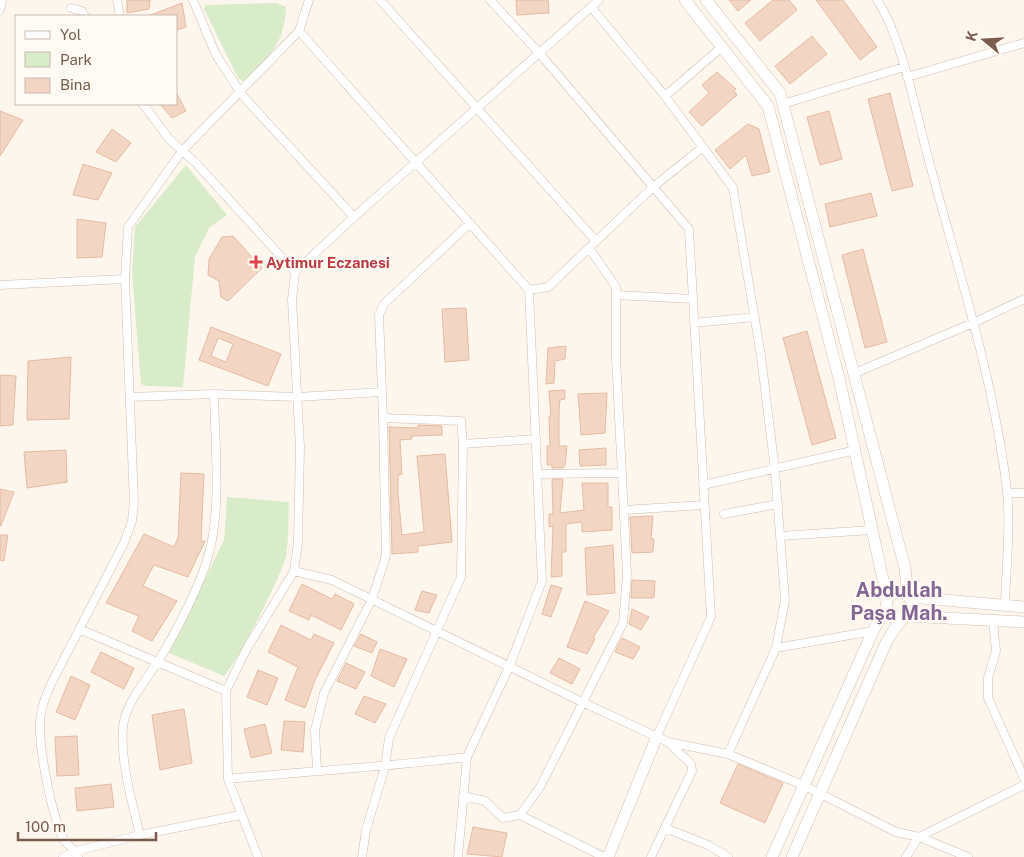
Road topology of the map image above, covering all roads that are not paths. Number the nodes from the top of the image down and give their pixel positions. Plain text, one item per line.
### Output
1 (2, 0) edge
2 (117, 0) edge
3 (193, 0) edge
4 (308, 0) edge
5 (380, 0) edge
6 (490, 0) edge
7 (599, 0) edge
8 (685, 0) edge
9 (706, 0) edge
10 (877, 0) edge
11 (71, 8) dead end
12 (592, 8) junction
13 (0, 10) edge
14 (84, 15) edge
15 (120, 15) edge
16 (299, 31) junction
17 (1024, 44) edge
18 (722, 47) junction
19 (540, 54) junction
20 (904, 67) junction
21 (907, 76) junction
22 (240, 92) junction
23 (665, 96) junction
24 (783, 104) junction
25 (144, 105) edge
26 (478, 108) junction
27 (703, 147) junction
28 (182, 151) junction
29 (418, 163) junction
30 (653, 187) junction
31 (354, 217) junction
32 (469, 224) junction
33 (596, 241) junction
34 (588, 248) junction
35 (295, 272) junction
36 (125, 279) junction
37 (0, 285) edge
38 (529, 290) junction
39 (616, 295) junction
40 (693, 299) junction
41 (1024, 299) edge
42 (755, 317) junction
43 (694, 323) junction
44 (973, 323) junction
45 (855, 372) junction
46 (382, 392) junction
47 (214, 394) junction
48 (130, 397) junction
49 (297, 397) junction
50 (384, 418) junction
51 (536, 439) junction
52 (463, 444) junction
53 (856, 450) junction
54 (775, 470) junction
55 (622, 473) junction
56 (538, 474) junction
57 (703, 485) junction
58 (1007, 493) junction
59 (1024, 493) edge
60 (778, 504) junction
61 (704, 505) junction
62 (624, 510) junction
63 (724, 514) dead end
64 (872, 530) junction
65 (780, 536) junction
66 (294, 571) junction
67 (909, 596) junction
68 (372, 599) junction
69 (887, 603) junction
70 (1006, 604) junction
71 (1024, 607) edge
72 (905, 617) junction
73 (994, 621) junction
74 (1024, 622) edge
75 (79, 629) junction
76 (437, 631) junction
77 (873, 631) junction
78 (776, 648) junction
79 (158, 662) junction
80 (509, 666) junction
81 (226, 691) junction
82 (582, 702) junction
83 (657, 736) junction
84 (668, 742) junction
85 (728, 754) junction
86 (467, 757) junction
87 (385, 767) junction
88 (317, 770) junction
89 (1024, 778) edge
90 (228, 779) junction
91 (1024, 785) edge
92 (805, 786) junction
93 (819, 794) junction
94 (464, 796) junction
95 (240, 815) junction
96 (520, 815) junction
97 (665, 828) junction
98 (140, 835) junction
99 (919, 837) junction
100 (77, 854) edge
101 (63, 857) edge
102 (258, 857) edge
103 (362, 857) edge
104 (458, 857) edge
105 (604, 857) edge
106 (608, 857) edge
107 (651, 857) edge
108 (728, 857) edge
109 (772, 857) edge
110 (792, 857) edge
111 (906, 857) edge
112 (968, 857) edge

1 - 13 street
2 - 15 street
3 - 22 street
4 - 16 street
5 - 26 street
6 - 19 street
7 - 12 street
8 - 18 main road
9 - 24 main road
10 - 20 street
11 - 14 street
12 - 19 street
12 - 23 street
16 - 22 street
16 - 29 street
17 - 21 street
18 - 23 street
18 - 53 main road
19 - 26 street
19 - 30 street
20 - 21 street
20 - 24 street
21 - 44 street
22 - 28 street
22 - 31 street
23 - 27 street
24 - 45 main road
25 - 28 street
26 - 29 street
26 - 33 street
27 - 30 street
27 - 42 street
28 - 35 street
28 - 36 street
29 - 31 street
29 - 32 street
30 - 33 street
30 - 40 street
31 - 35 street
32 - 38 street
32 - 46 street
33 - 34 street
34 - 38 street
34 - 39 street
35 - 49 street
36 - 37 street
36 - 48 street
38 - 51 street
39 - 40 street
39 - 55 street
40 - 43 street
41 - 44 street
42 - 43 street
42 - 54 street
43 - 57 street
44 - 45 street
44 - 58 street
45 - 67 main road
46 - 49 street
46 - 50 street
47 - 48 street
47 - 49 street
47 - 79 street
48 - 75 street
49 - 66 street
50 - 52 street
50 - 68 street
51 - 52 street
51 - 56 street
52 - 76 street
53 - 54 street
53 - 64 main road
54 - 57 street
54 - 60 street
55 - 56 street
55 - 62 street
56 - 80 street
57 - 61 street
58 - 59 street
58 - 70 street
60 - 63 street
60 - 65 street
61 - 62 street
61 - 83 street
62 - 82 street
64 - 65 street
64 - 69 main road
65 - 78 street
66 - 68 street
66 - 81 street
67 - 69 main road
67 - 70 main road
67 - 72 main road
68 - 76 street
68 - 88 street
69 - 72 main road
69 - 77 main road
70 - 71 main road
72 - 73 main road
72 - 93 main road
73 - 74 main road
73 - 89 street
75 - 79 street
75 - 100 street
76 - 80 street
76 - 87 street
77 - 78 street
77 - 92 main road
78 - 85 street
79 - 81 street
79 - 98 street
80 - 82 street
80 - 86 street
81 - 90 street
82 - 83 street
82 - 96 street
83 - 84 street
83 - 106 main road
84 - 85 street
84 - 97 street
85 - 92 street
86 - 87 street
86 - 94 street
87 - 88 street
87 - 103 street
88 - 90 street
90 - 95 street
91 - 99 street
92 - 93 street
92 - 109 main road
93 - 99 street
93 - 110 main road
94 - 96 street
94 - 104 street
95 - 98 street
95 - 102 street
96 - 105 street
97 - 107 street
97 - 108 street
98 - 100 street
99 - 111 street
99 - 112 street
100 - 101 street

